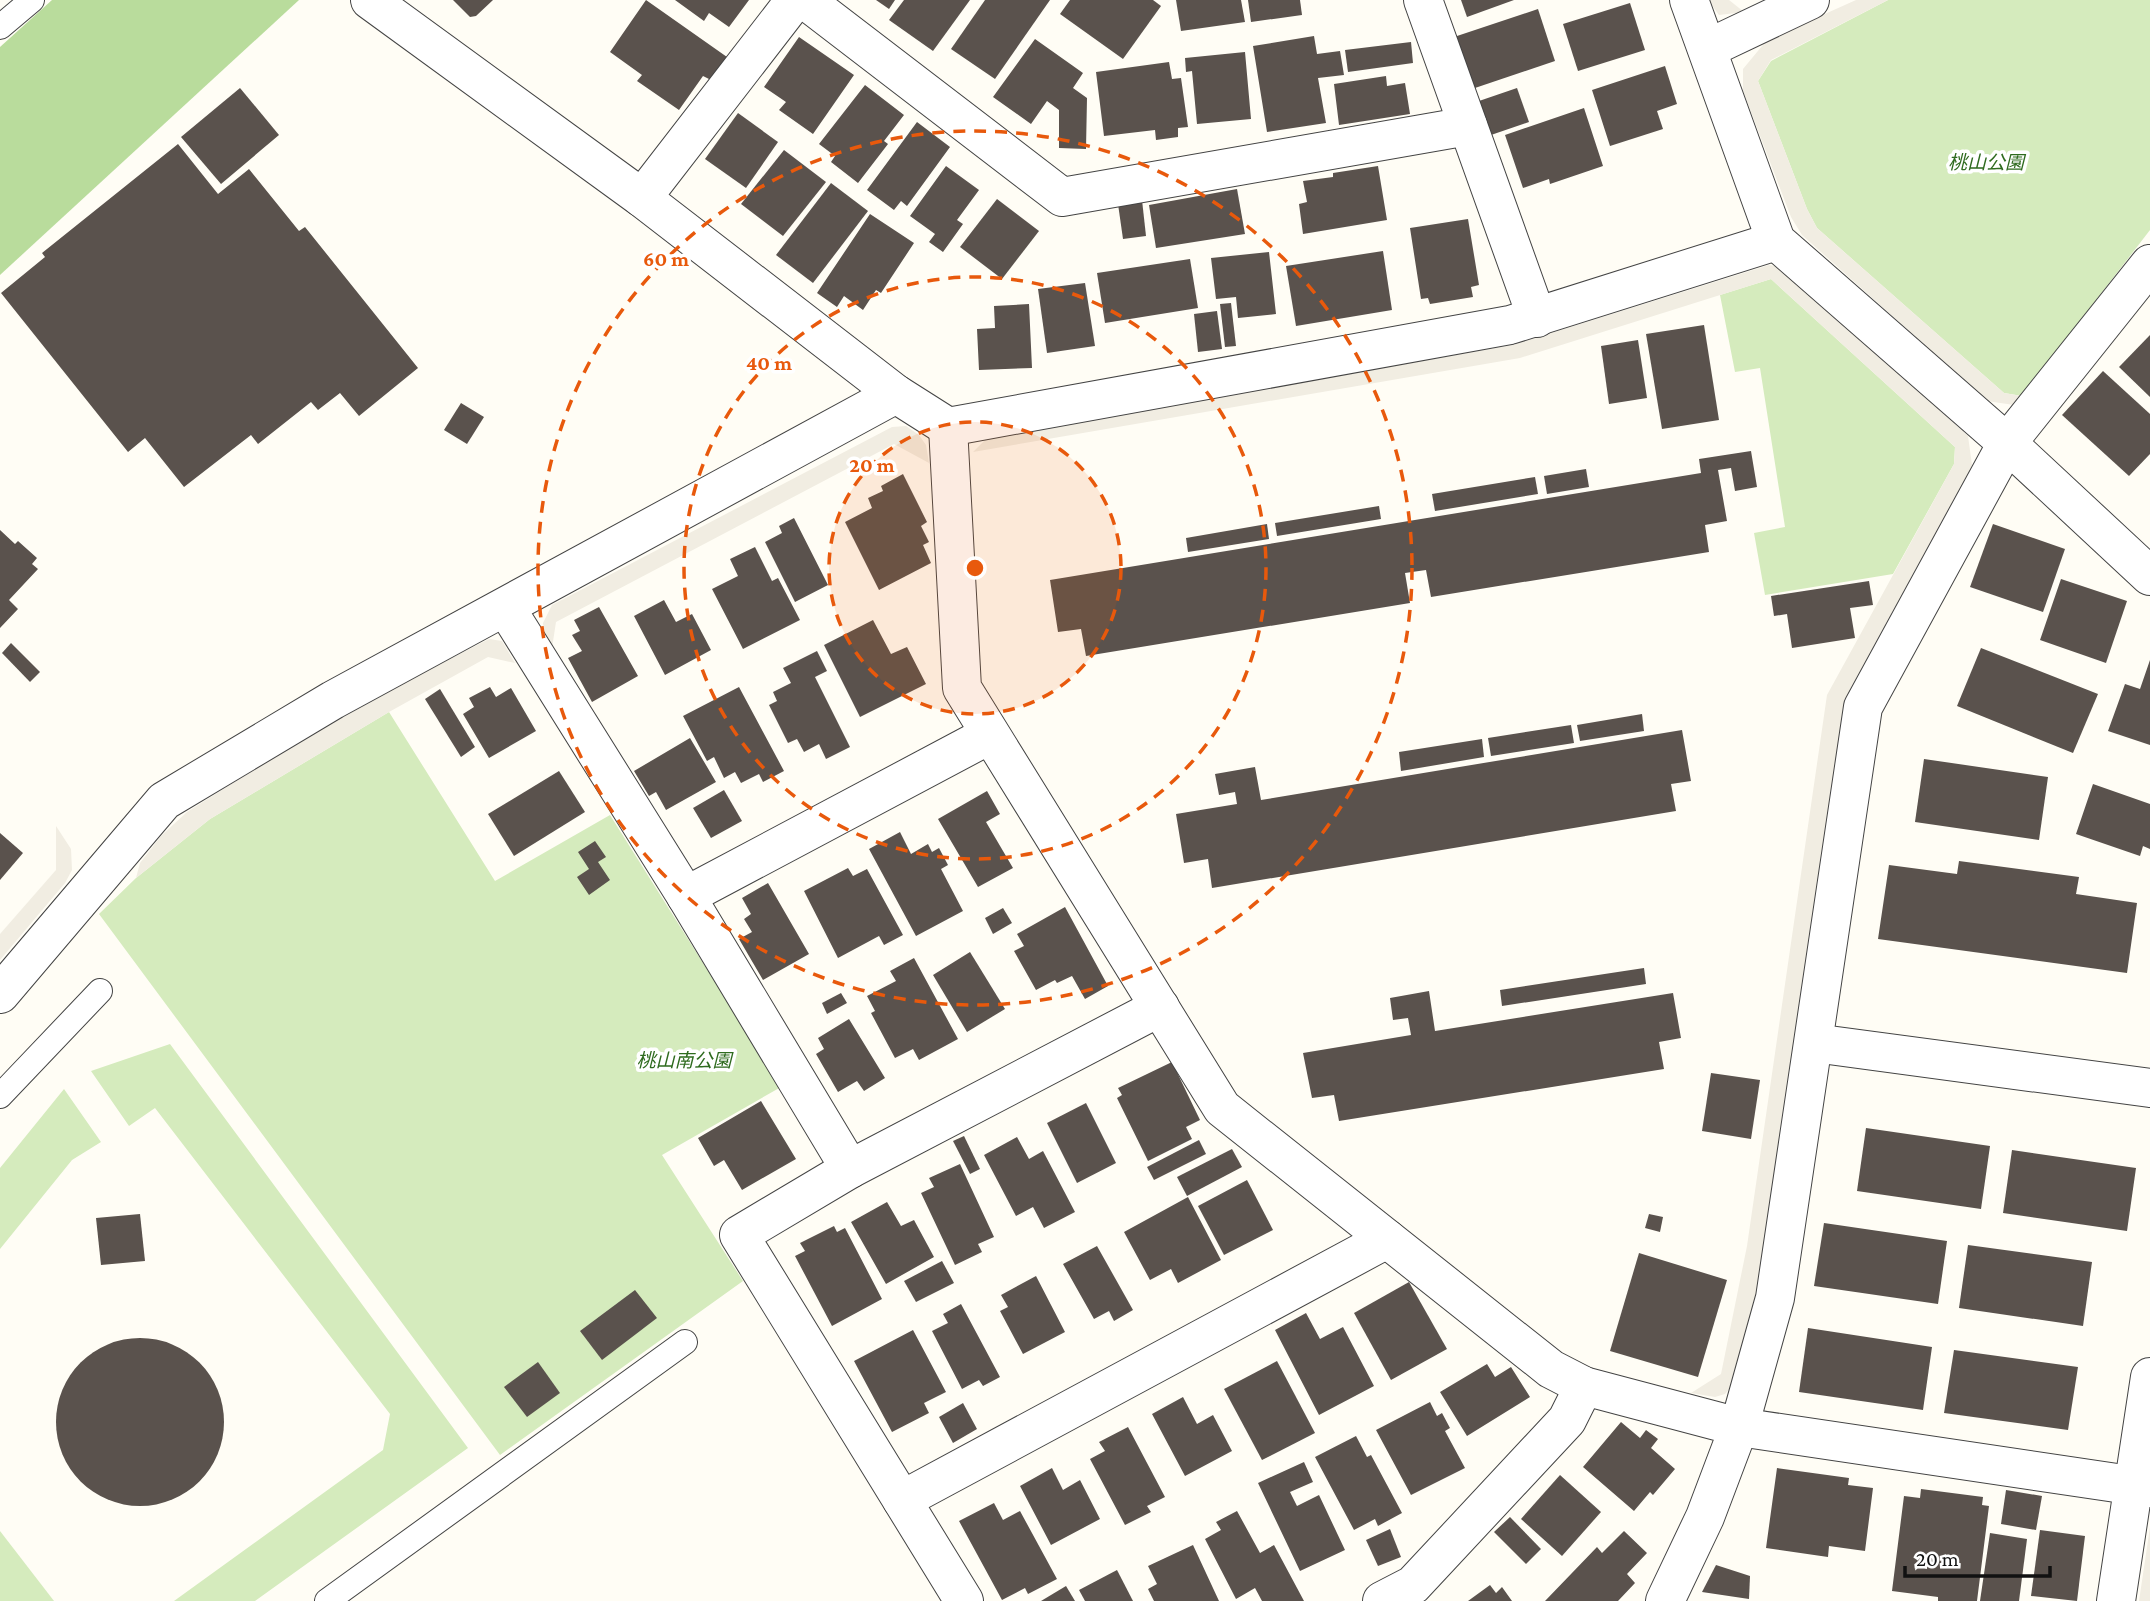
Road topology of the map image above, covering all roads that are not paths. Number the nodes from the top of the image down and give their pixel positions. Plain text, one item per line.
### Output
1 (32, 0) edge
2 (370, 0) edge
3 (796, 0) edge
4 (805, 0) edge
5 (1423, 0) edge
6 (1689, 0) edge
7 (1810, 0) edge
8 (0, 27) edge
9 (1709, 48) junction
10 (1468, 126) junction
11 (642, 198) junction
12 (1776, 241) junction
13 (2150, 264) edge
14 (1537, 318) junction
15 (896, 394) junction
16 (948, 427) junction
17 (2007, 443) junction
18 (2150, 576) edge
19 (506, 608) junction
20 (989, 735) junction
21 (686, 896) junction
22 (100, 991) dead end
23 (0, 994) edge
24 (1160, 1007) junction
25 (1814, 1043) junction
26 (2150, 1087) edge
27 (0, 1096) edge
28 (850, 1168) junction
29 (1387, 1239) junction
30 (685, 1342) dead end
31 (2150, 1377) edge
32 (1584, 1386) junction
33 (1739, 1427) junction
34 (2141, 1487) edge
35 (902, 1500) junction
36 (327, 1601) edge
37 (964, 1601) edge
38 (1382, 1601) edge
39 (1665, 1601) edge
40 (2116, 1601) edge

1 - 8 lane
2 - 11 street
3 - 11 street
4 - 10 street
5 - 10 street
6 - 9 street
7 - 9 street
9 - 12 street
10 - 14 street
11 - 15 street
12 - 14 street
12 - 17 street
13 - 17 street
14 - 16 street
15 - 16 street
15 - 19 street
16 - 20 street
17 - 18 street
17 - 25 street
19 - 21 street
19 - 23 street
20 - 21 street
20 - 24 street
21 - 28 street
22 - 27 lane
24 - 28 street
24 - 29 street
25 - 26 street
25 - 33 street
28 - 35 street
29 - 32 street
29 - 35 street
30 - 36 lane
31 - 34 street
32 - 33 street
32 - 38 street
33 - 34 street
33 - 39 street
34 - 40 street
35 - 37 street

